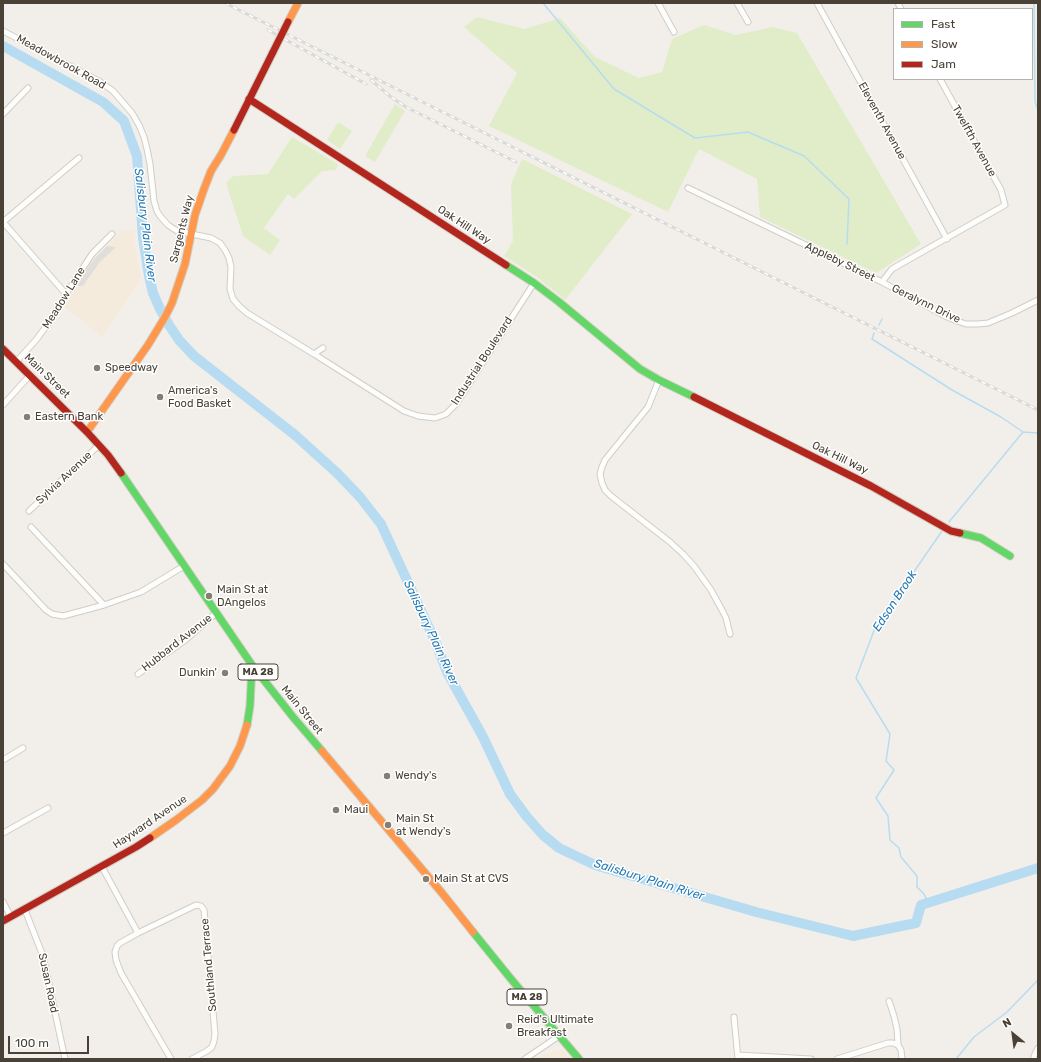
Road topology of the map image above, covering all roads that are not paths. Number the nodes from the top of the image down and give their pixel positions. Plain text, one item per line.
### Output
1 (298, 3) edge
2 (658, 3) edge
3 (737, 3) edge
4 (816, 3) edge
5 (748, 22) dead end
6 (3, 30) edge
7 (674, 32) dead end
8 (941, 80) edge
9 (28, 88) dead end
10 (249, 99) junction
11 (3, 114) edge
12 (79, 158) dead end
13 (688, 188) dead end
14 (1005, 205) joint
15 (3, 222) edge
16 (112, 234) dead end
17 (191, 234) junction
18 (947, 238) junction
19 (882, 282) junction
20 (534, 283) junction
21 (66, 294) junction
22 (1038, 300) edge
23 (323, 348) dead end
24 (3, 350) edge
25 (314, 354) junction
26 (16, 362) junction
27 (30, 375) junction
28 (659, 380) junction
29 (3, 405) edge
30 (87, 432) junction
31 (99, 445) junction
32 (29, 511) dead end
33 (31, 527) dead end
34 (1010, 556) dead end
35 (3, 564) edge
36 (184, 566) junction
37 (104, 605) junction
38 (216, 612) junction
39 (730, 634) dead end
40 (252, 665) junction
41 (138, 674) dead end
42 (262, 678) junction
43 (251, 691) junction
44 (23, 748) dead end
45 (3, 760) edge
46 (48, 808) dead end
47 (3, 833) edge
48 (102, 867) junction
49 (3, 902) edge
50 (25, 910) junction
51 (11, 917) junction
52 (3, 921) edge
53 (138, 933) junction
54 (889, 1000) dead end
55 (734, 1017) dead end
56 (559, 1036) junction
57 (898, 1045) junction
58 (1038, 1048) edge
59 (738, 1057) edge
60 (65, 1059) edge
61 (171, 1059) edge
62 (192, 1059) edge
63 (525, 1059) edge
64 (579, 1059) edge
65 (811, 1059) edge
66 (837, 1059) edge
67 (902, 1059) edge
68 (1034, 1059) edge

1 - 10 main road, Sargents Way, bridge
2 - 7 street
3 - 5 street
4 - 18 street, Eleventh Avenue
6 - 17 street, Meadowbrook Road
8 - 14 street, Twelfth Avenue
9 - 11 street
10 - 17 main road, Sargents Way
10 - 20 main road, Oak Hill Way
12 - 15 street
13 - 19 street, Appleby Street
14 - 18 street, Appleby Street
15 - 21 street
16 - 21 street, Meadow Lane
17 - 25 street, Industrial Boulevard
17 - 30 main road, Sargents Way
18 - 19 street, Appleby Street
19 - 22 street, Geralynn Drive
20 - 25 street, Industrial Boulevard
20 - 28 main road, Oak Hill Way
21 - 26 street, Meadow Lane
23 - 25 street
24 - 26 main road, Main Street / MA 28
26 - 27 main road, Main Street / MA 28
27 - 29 street
27 - 30 main road, Main Street / MA 28
28 - 34 main road, Oak Hill Way
28 - 39 street
30 - 31 main road, Main Street / MA 28
31 - 32 street, Sylvia Avenue
31 - 36 main road, Main Street / MA 28
33 - 37 street
35 - 37 street
36 - 37 street
36 - 38 main road, Main Street / MA 28
38 - 40 main road, Main Street / MA 28
38 - 41 street, Hubbard Avenue
40 - 42 main road, Main Street / MA 28
40 - 43 main road, Hayward Avenue
42 - 43 main road
42 - 56 main road, Main Street / MA 28
43 - 48 main road, Hayward Avenue
44 - 45 street
46 - 47 street
48 - 50 main road, Hayward Avenue
48 - 53 street
49 - 51 street
50 - 51 main road, Hayward Avenue
50 - 60 street, Susan Road
51 - 52 main road, Hayward Avenue
53 - 61 street, Southland Terrace
53 - 62 street, Southland Terrace
54 - 57 street
55 - 59 street
56 - 63 street
56 - 64 main road, Main Street / MA 28
57 - 66 street
57 - 67 street
58 - 68 street
59 - 65 street

